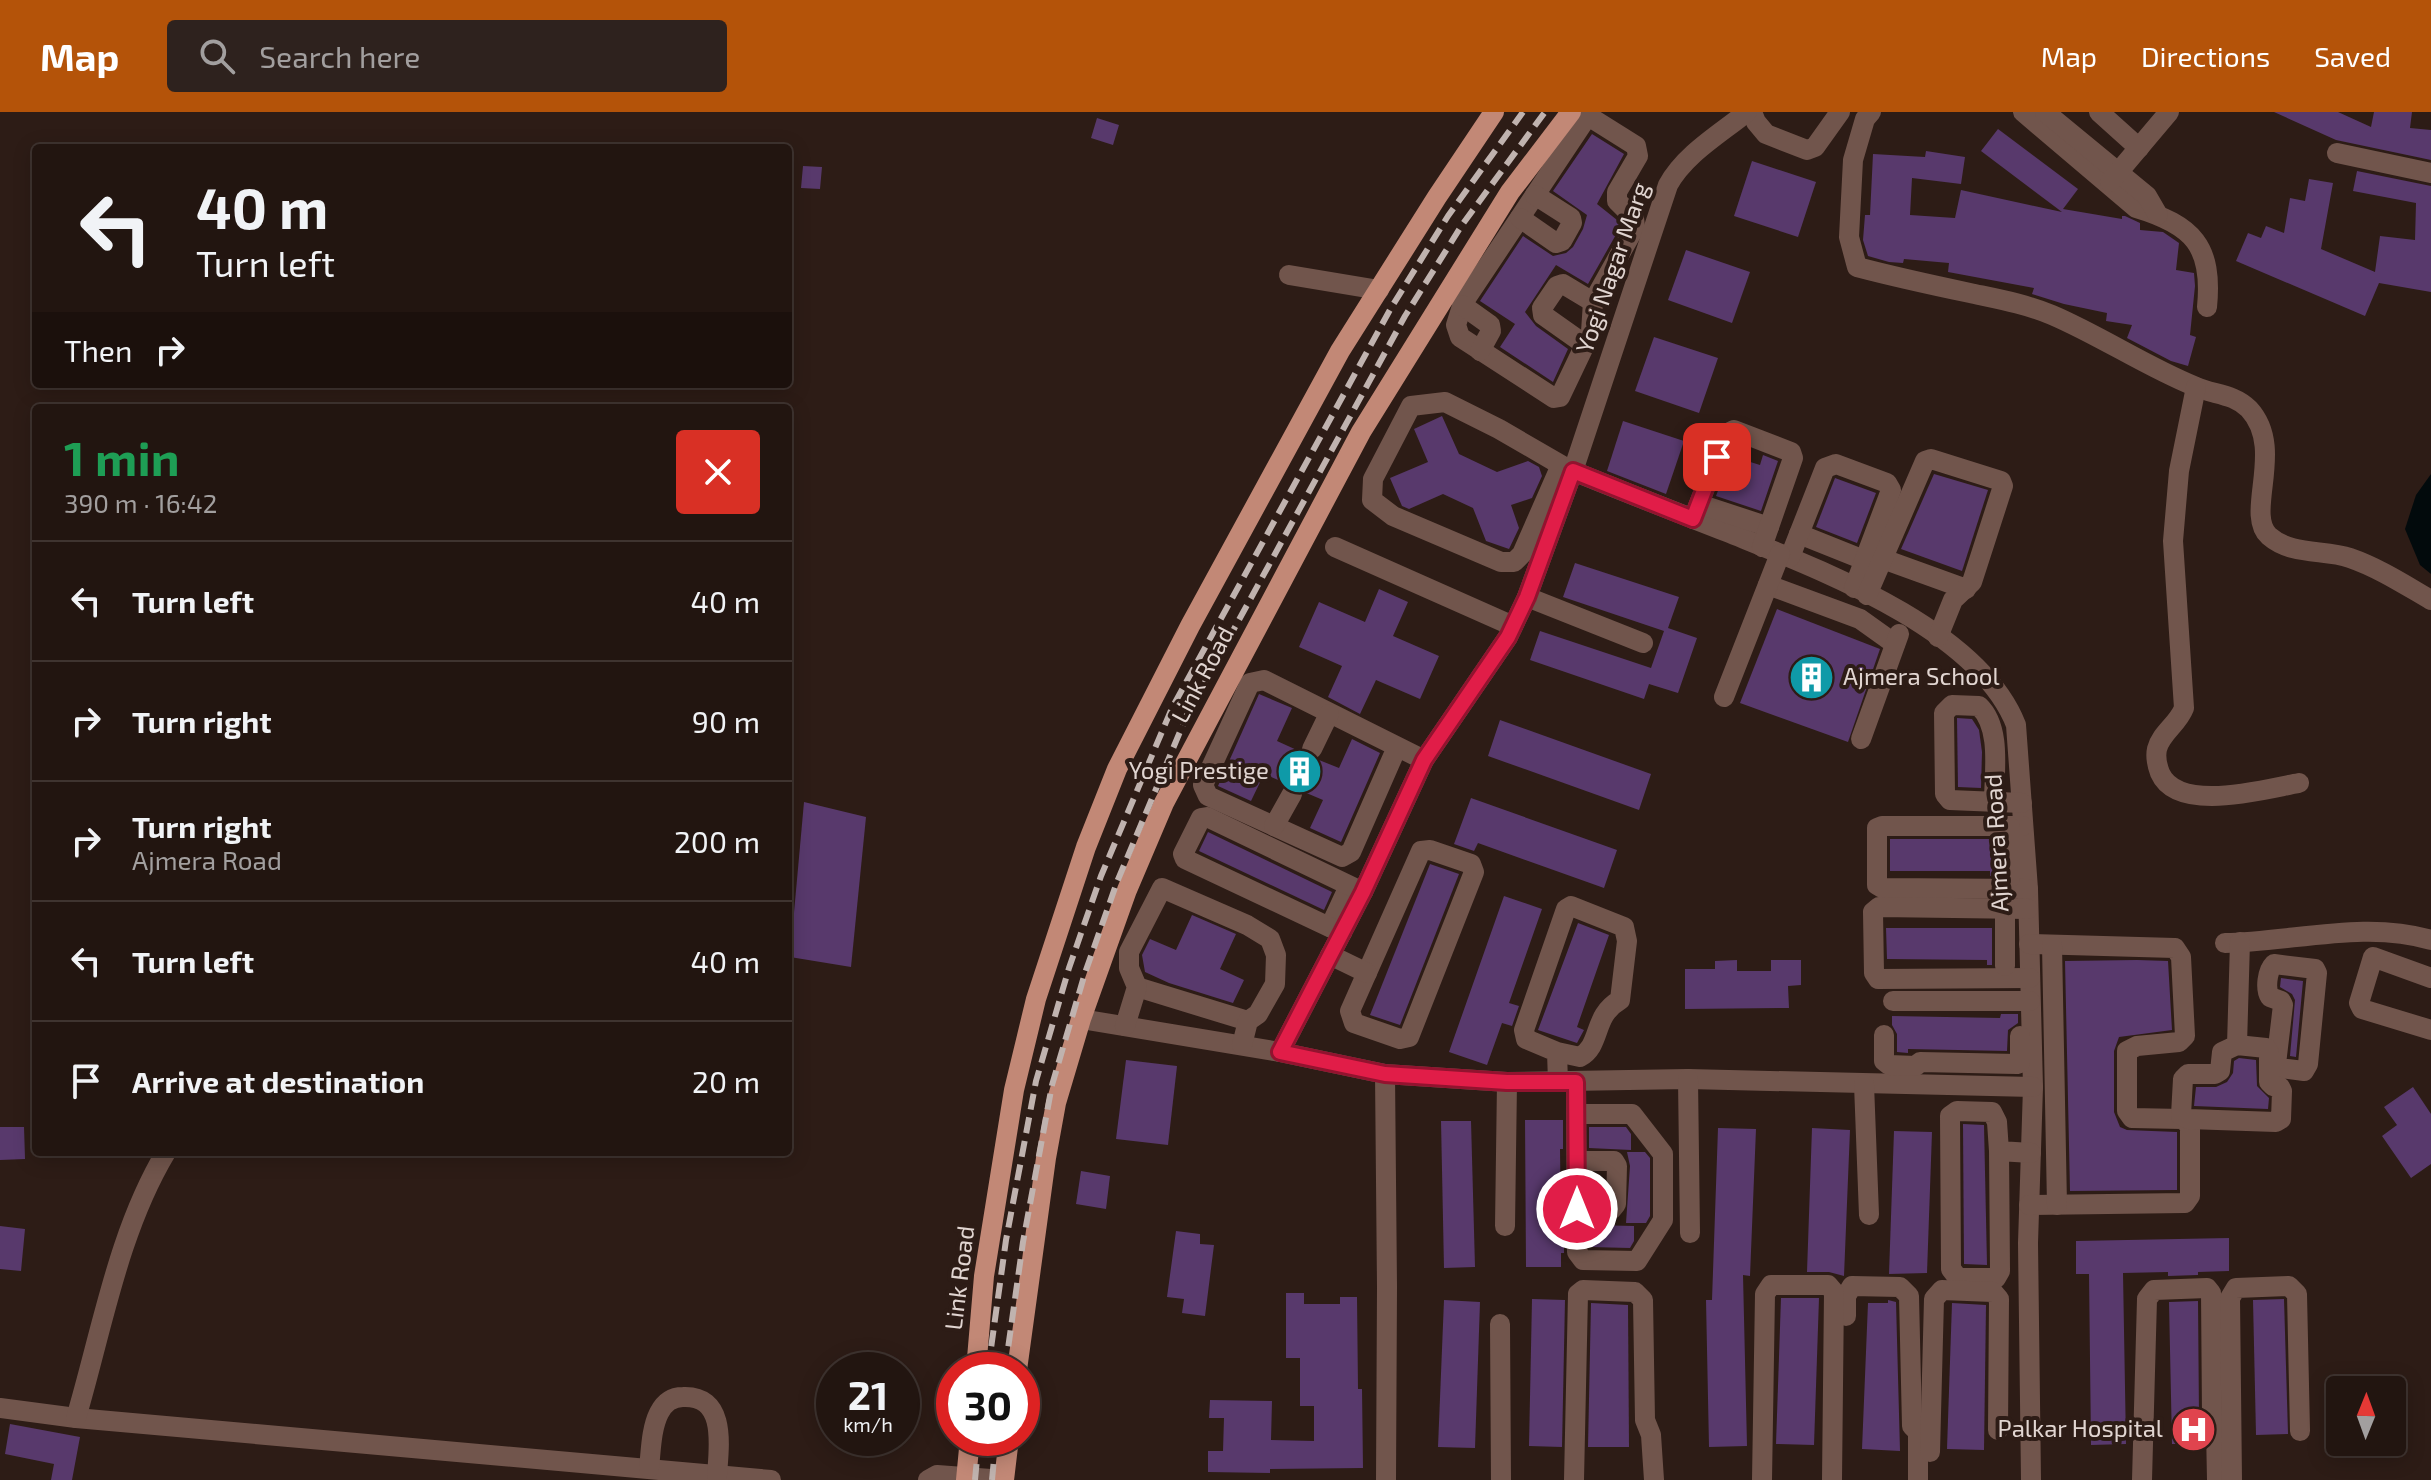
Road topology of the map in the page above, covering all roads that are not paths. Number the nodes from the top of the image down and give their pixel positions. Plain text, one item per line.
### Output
1 (1494, 112) edge
2 (1571, 112) edge
3 (1750, 112) edge
4 (1840, 112) edge
5 (1871, 112) edge
6 (2099, 112) edge
7 (2169, 112) edge
8 (2035, 114) edge
9 (2139, 148) junction
10 (2337, 153) dead end
11 (2431, 173) edge
12 (2113, 178) junction
13 (1535, 195) junction
14 (1520, 218) junction
15 (1289, 275) dead end
16 (1379, 290) junction
17 (1593, 302) junction
18 (2207, 307) dead end
19 (1587, 338) junction
20 (1613, 345) junction
21 (2196, 387) junction
22 (1386, 392) junction
23 (1411, 406) junction
24 (1343, 466) junction
25 (1567, 468) junction
26 (1373, 479) junction
27 (1696, 511) junction
28 (1769, 527) junction
29 (1799, 534) junction
30 (1335, 547) dead end
31 (1778, 553) junction
32 (1874, 560) junction
33 (1768, 585) junction
34 (1966, 589) junction
35 (1860, 592) junction
36 (1527, 597) junction
37 (2431, 600) edge
38 (1905, 615) junction
39 (1513, 626) junction
40 (1938, 637) junction
41 (1643, 643) dead end
42 (1895, 644) junction
43 (1999, 694) junction
44 (1724, 697) dead end
45 (1984, 711) junction
46 (1329, 714) junction
47 (1861, 739) dead end
48 (1397, 747) junction
49 (1312, 749) dead end
50 (1424, 760) junction
51 (2299, 783) dead end
52 (1292, 794) dead end
53 (1994, 802) junction
54 (2022, 803) junction
55 (1274, 826) junction
56 (2016, 826) junction
57 (1356, 842) junction
58 (1381, 852) junction
59 (1372, 873) junction
60 (1133, 877) junction
61 (1406, 885) junction
62 (1162, 888) junction
63 (1356, 889) junction
64 (2022, 892) junction
65 (2005, 909) junction
66 (1336, 930) junction
67 (2381, 932) junction
68 (2308, 937) junction
69 (2431, 940) edge
70 (2029, 944) junction
71 (2052, 945) junction
72 (1330, 955) junction
73 (2373, 957) junction
74 (2005, 966) dead end
75 (2307, 967) junction
76 (1367, 973) junction
77 (2030, 978) junction
78 (2431, 978) edge
79 (1137, 987) junction
80 (2026, 1000) junction
81 (1893, 1001) dead end
82 (1081, 1019) junction
83 (1248, 1021) junction
84 (1125, 1026) junction
85 (2431, 1030) edge
86 (1884, 1035) dead end
87 (1242, 1045) junction
88 (2237, 1045) junction
89 (1280, 1052) junction
90 (1557, 1052) junction
91 (1930, 1062) junction
92 (1981, 1063) junction
93 (1385, 1074) junction
94 (1688, 1079) junction
95 (1507, 1082) junction
96 (1567, 1082) junction
97 (1864, 1084) junction
98 (1930, 1086) junction
99 (1981, 1087) junction
100 (2033, 1087) junction
101 (1577, 1114) junction
102 (1999, 1151) junction
103 (2031, 1153) junction
104 (164, 1156) edge
105 (1577, 1161) junction
106 (2029, 1205) junction
107 (2057, 1205) junction
108 (1577, 1209) junction
109 (1869, 1215) dead end
110 (1505, 1226) dead end
111 (1690, 1233) dead end
112 (2028, 1243) junction
113 (1999, 1244) junction
114 (1500, 1324) dead end
115 (978, 1352) edge
116 (1019, 1352) edge
117 (2029, 1356) junction
118 (1998, 1357) junction
119 (0, 1408) edge
120 (76, 1418) junction
121 (1998, 1430) dead end
122 (2300, 1431) dead end
123 (969, 1456) edge
124 (1007, 1456) edge
125 (649, 1468) junction
126 (717, 1475) junction
127 (967, 1478) edge
128 (771, 1480) edge
129 (928, 1480) edge
130 (1004, 1480) edge
131 (1386, 1480) edge
132 (1501, 1480) edge
133 (1574, 1480) edge
134 (1654, 1480) edge
135 (1762, 1480) edge
136 (1832, 1480) edge
137 (1843, 1480) edge
138 (1918, 1480) edge
139 (1930, 1480) edge
140 (2031, 1480) edge
141 (2142, 1480) edge
142 (2217, 1480) edge
143 (2232, 1480) edge

1 - 16 main road, Link Road
2 - 22 main road, Link Road
3 - 4 street
3 - 20 street, Yogi Nagar Marg
5 - 21 street
6 - 9 street
7 - 9 street
8 - 12 street
9 - 12 street
10 - 11 street
12 - 18 street
13 - 14 street
13 - 14 street
13 - 17 street
14 - 19 street
15 - 16 street
16 - 115 main road, Link Road
17 - 19 street
17 - 19 street
19 - 20 street
20 - 25 street, Yogi Nagar Marg
21 - 37 street
21 - 51 street
22 - 23 street
22 - 24 main road, Link Road
23 - 25 street, Ajmera Road
23 - 26 street
24 - 26 street
24 - 60 main road, Link Road
25 - 26 street
25 - 27 street, Ajmera Road
25 - 36 street
27 - 28 street
27 - 28 street
27 - 31 street, Ajmera Road
28 - 31 street
29 - 31 street
29 - 32 street
29 - 32 street
30 - 39 street
31 - 33 street
31 - 35 street, Ajmera Road
32 - 34 street
32 - 34 street
32 - 35 street
33 - 42 street
33 - 44 street
34 - 40 street
35 - 38 street, Ajmera Road
36 - 39 street
36 - 41 street
38 - 40 street, Ajmera Road
38 - 42 street
39 - 50 street
40 - 43 street, Ajmera Road
42 - 47 street
43 - 45 street
43 - 54 street, Ajmera Road
45 - 53 street
45 - 53 street
46 - 48 street
46 - 49 street
46 - 55 street
48 - 50 street
48 - 57 street
50 - 58 street
52 - 55 street
53 - 54 street
54 - 56 street, Ajmera Road
55 - 57 street
56 - 64 street, Ajmera Road
56 - 64 street
57 - 58 street
58 - 59 street
59 - 61 street
59 - 63 street
60 - 62 street
60 - 82 main road, Link Road
61 - 76 street
61 - 76 street
62 - 79 street
62 - 83 street
63 - 66 street
63 - 66 street
64 - 65 street
64 - 70 street, Ajmera Road
65 - 74 street
65 - 77 street
66 - 72 street
67 - 68 street
67 - 69 street
67 - 73 street
68 - 75 street
68 - 88 street
70 - 71 street
70 - 77 street, Ajmera Road
71 - 107 street
71 - 107 street
72 - 76 street
72 - 89 street
73 - 78 street
73 - 85 street
75 - 75 street
77 - 80 street, Ajmera Road
79 - 83 street
79 - 84 street
80 - 81 street
80 - 92 street
80 - 100 street, Ajmera Road
82 - 84 street
82 - 116 main road, Link Road
83 - 87 street
84 - 87 street
86 - 91 street
87 - 89 street
88 - 88 street
89 - 93 street
90 - 90 street
90 - 96 street
91 - 92 street
91 - 98 street
92 - 99 street
93 - 95 street
93 - 131 street
94 - 96 street
94 - 97 street
94 - 111 street
95 - 96 street
95 - 110 street
96 - 101 street
97 - 98 street
97 - 109 street
98 - 99 street
99 - 100 street
100 - 103 street, Ajmera Road
101 - 105 street
101 - 108 street
102 - 103 street
102 - 113 street
102 - 113 street
103 - 106 street, Ajmera Road
104 - 120 street
105 - 108 street
105 - 108 street
106 - 107 street
106 - 112 street, Ajmera Road
112 - 113 street
112 - 117 street, Ajmera Road
114 - 132 street
117 - 118 street
117 - 140 street, Ajmera Road
118 - 121 street
118 - 139 street
119 - 120 street
120 - 125 street
122 - 143 street
123 - 127 main road
124 - 130 main road
125 - 126 street
125 - 126 street
126 - 128 street
127 - 129 street
127 - 130 street
133 - 134 street
135 - 136 street
137 - 138 street
141 - 142 street

